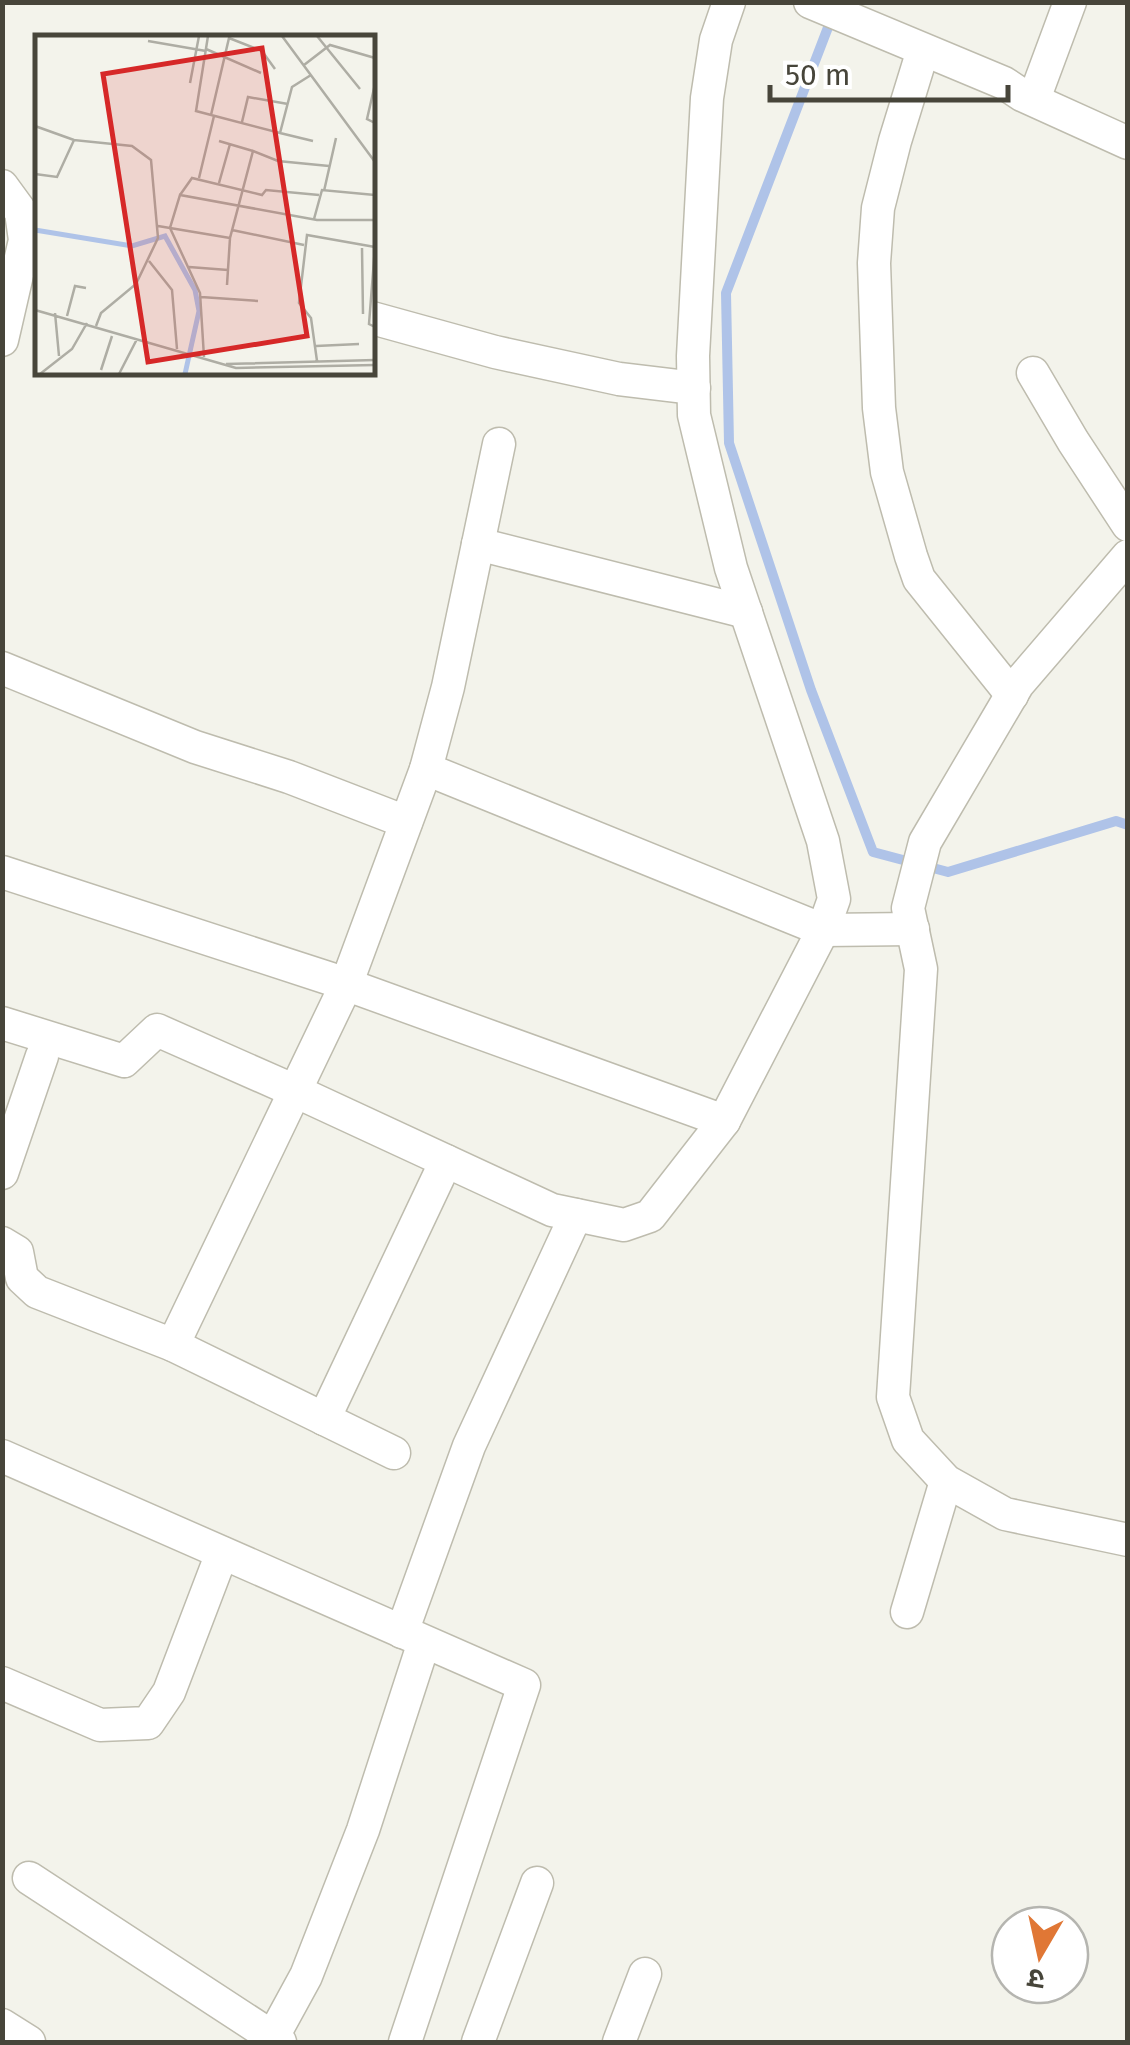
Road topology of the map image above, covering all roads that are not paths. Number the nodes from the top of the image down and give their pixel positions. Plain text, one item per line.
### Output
1 (729, 2) edge
2 (1070, 2) edge
3 (810, 3) edge
4 (922, 50) junction
5 (1037, 90) junction
6 (1128, 119) edge
7 (1128, 144) edge
8 (2, 186) edge
9 (375, 319) edge
10 (2, 340) edge
11 (1033, 373) dead end
12 (694, 388) junction
13 (499, 444) dead end
14 (1128, 524) edge
15 (478, 544) junction
16 (1128, 556) edge
17 (746, 612) junction
18 (2, 668) edge
19 (1012, 695) junction
20 (426, 769) junction
21 (406, 822) junction
22 (2, 872) edge
23 (911, 919) junction
24 (823, 930) junction
25 (346, 985) junction
26 (2, 1023) edge
27 (42, 1056) dead end
28 (295, 1091) junction
29 (724, 1122) junction
30 (446, 1161) junction
31 (2, 1173) edge
32 (576, 1215) junction
33 (2, 1243) edge
34 (172, 1345) junction
35 (324, 1419) junction
36 (394, 1453) dead end
37 (2, 1456) edge
38 (946, 1481) junction
39 (1128, 1540) edge
40 (222, 1552) junction
41 (907, 1612) dead end
42 (413, 1637) junction
43 (2, 1683) edge
44 (29, 1878) dead end
45 (537, 1883) dead end
46 (645, 1974) dead end
47 (2, 2025) edge
48 (274, 2041) edge
49 (29, 2042) edge
50 (406, 2042) edge
51 (478, 2042) edge
52 (618, 2042) edge

1 - 12 street
2 - 5 street
3 - 4 street
4 - 5 street
4 - 19 street
5 - 6 street
5 - 7 street
8 - 10 street
9 - 12 street
11 - 14 street
12 - 17 street
13 - 15 street
15 - 17 street
15 - 20 street
16 - 19 street
17 - 24 street
18 - 21 street
19 - 23 street
20 - 21 street
20 - 24 street
21 - 25 street
22 - 25 street
23 - 24 street
23 - 38 street
24 - 29 street
25 - 28 street
25 - 29 street
26 - 28 street
27 - 31 street
28 - 30 street
28 - 34 street
29 - 32 street
30 - 32 street
30 - 35 street
32 - 42 street
33 - 34 street
34 - 35 street
35 - 36 street
37 - 40 street
38 - 39 street
38 - 41 street
40 - 42 street
40 - 43 street
42 - 48 street
42 - 50 street
44 - 48 street
45 - 51 street
46 - 52 street
47 - 49 street

